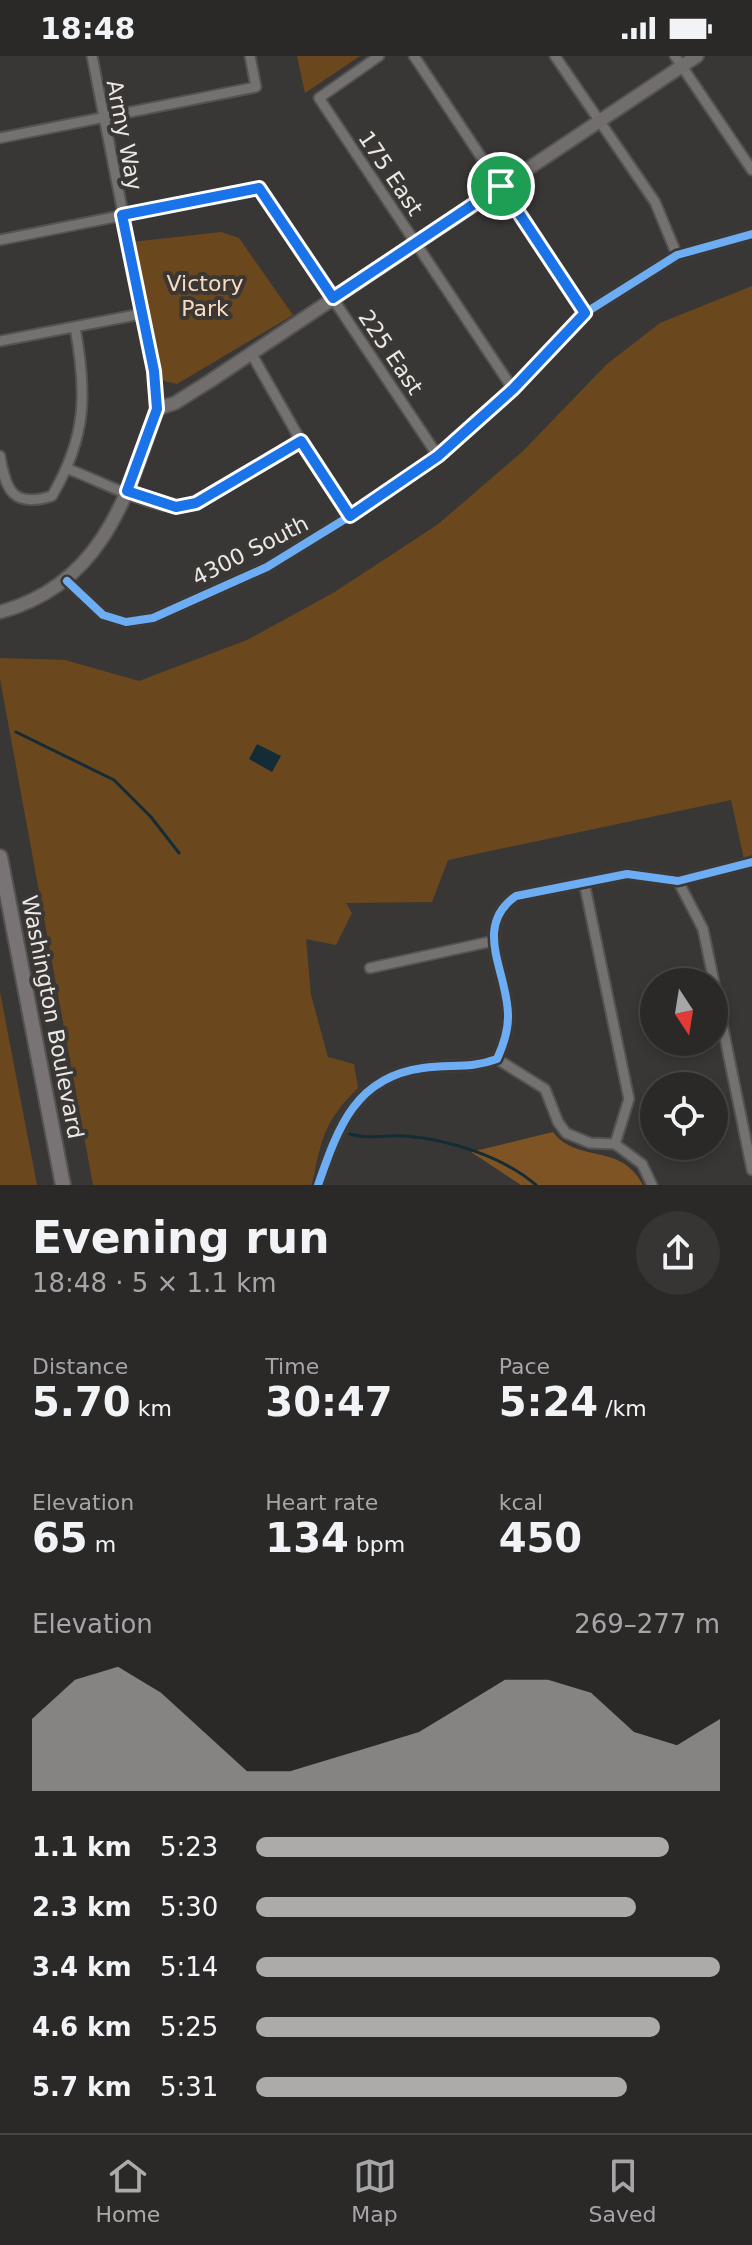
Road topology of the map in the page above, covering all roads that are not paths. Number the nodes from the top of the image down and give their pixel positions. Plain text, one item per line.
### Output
1 (92, 56) edge
2 (250, 56) edge
3 (379, 56) edge
4 (414, 56) edge
5 (555, 56) edge
6 (697, 56) edge
7 (678, 61) edge
8 (104, 117) junction
9 (599, 120) junction
10 (0, 138) edge
11 (752, 170) edge
12 (501, 186) junction
13 (122, 215) junction
14 (752, 234) edge
15 (0, 240) edge
16 (417, 243) junction
17 (677, 255) junction
18 (333, 298) junction
19 (585, 313) junction
20 (141, 314) junction
21 (75, 327) junction
22 (0, 341) edge
23 (251, 353) junction
24 (513, 389) junction
25 (157, 409) junction
26 (301, 441) junction
27 (0, 456) edge
28 (438, 456) junction
29 (68, 469) junction
30 (127, 491) junction
31 (350, 516) junction
32 (67, 581) junction
33 (0, 612) edge
34 (0, 857) edge
35 (752, 862) edge
36 (678, 881) junction
37 (584, 882) junction
38 (493, 941) junction
39 (370, 968) dead end
40 (711, 968) edge
41 (728, 1052) edge
42 (497, 1059) junction
43 (615, 1144) junction
44 (752, 1170) edge
45 (63, 1185) edge
46 (318, 1185) edge
47 (652, 1185) edge

1 - 8 street, Army Way
2 - 8 street
3 - 16 street, 175 East
4 - 12 street
5 - 9 street
6 - 7 street
7 - 9 street
7 - 11 street
8 - 10 street
8 - 13 street, Army Way
9 - 12 street
9 - 17 street
12 - 16 street
12 - 19 street
13 - 15 street
13 - 18 street, 225 East
13 - 20 street, Army Way
14 - 17 street, 4300 South
16 - 18 street
16 - 24 street, 175 East
17 - 19 street, 4300 South
18 - 23 street
18 - 28 street, 225 East
19 - 24 street, 4300 South
20 - 21 street
20 - 25 street, Army Way
21 - 22 street
21 - 29 street
23 - 25 street
23 - 26 street
24 - 28 street, 4300 South
25 - 30 street
26 - 30 street
26 - 31 street
27 - 29 street
28 - 31 street, 4300 South
29 - 30 street
30 - 32 street
31 - 32 street, 4300 South
32 - 33 street
34 - 45 main road, Washington Boulevard
35 - 36 street
36 - 37 street
36 - 40 street
37 - 38 street
37 - 43 street
38 - 39 street
38 - 42 street
41 - 44 street
42 - 43 street
42 - 46 street
43 - 47 street

